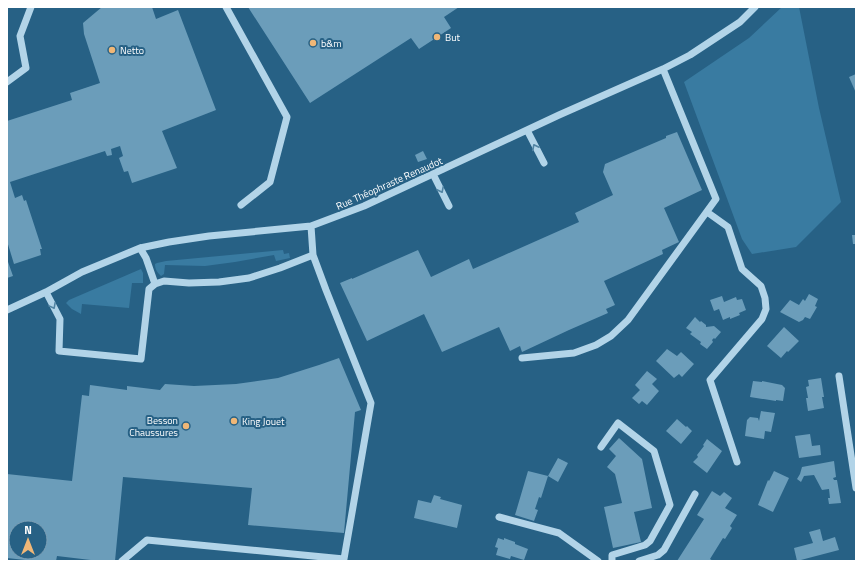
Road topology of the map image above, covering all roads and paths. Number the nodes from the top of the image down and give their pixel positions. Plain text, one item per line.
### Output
1 (31, 7) edge
2 (226, 7) edge
3 (755, 7) edge
4 (663, 69) junction
5 (7, 82) edge
6 (527, 130) junction
7 (544, 163) dead end
8 (433, 174) junction
9 (241, 205) dead end
10 (449, 206) dead end
11 (707, 212) junction
12 (311, 226) junction
13 (140, 248) junction
14 (313, 255) junction
15 (155, 284) junction
16 (46, 292) junction
17 (7, 310) edge
18 (522, 358) dead end
19 (839, 376) dead end
20 (601, 447) dead end
21 (737, 462) dead end
22 (856, 488) edge
23 (695, 494) dead end
24 (500, 517) dead end
25 (122, 561) edge
26 (598, 561) edge
27 (612, 561) edge
28 (639, 561) edge

1 - 5 street
2 - 9 street
3 - 4 street, Rue Théophraste Renaudot
4 - 6 street, Rue Théophraste Renaudot
4 - 11 street
7 -> 6 street
6 - 8 street, Rue Théophraste Renaudot
8 -> 10 street
8 - 12 street, Rue Théophraste Renaudot
11 - 18 street
11 - 21 street
12 - 13 street, Rue Théophraste Renaudot
12 - 14 street
13 - 15 street
13 - 16 street, Rue Théophraste Renaudot
14 - 15 street
14 - 25 street
16 -> 15 street
16 - 17 street, Rue Théophraste Renaudot
19 - 22 street
20 - 27 street
23 - 28 street
24 - 26 street

